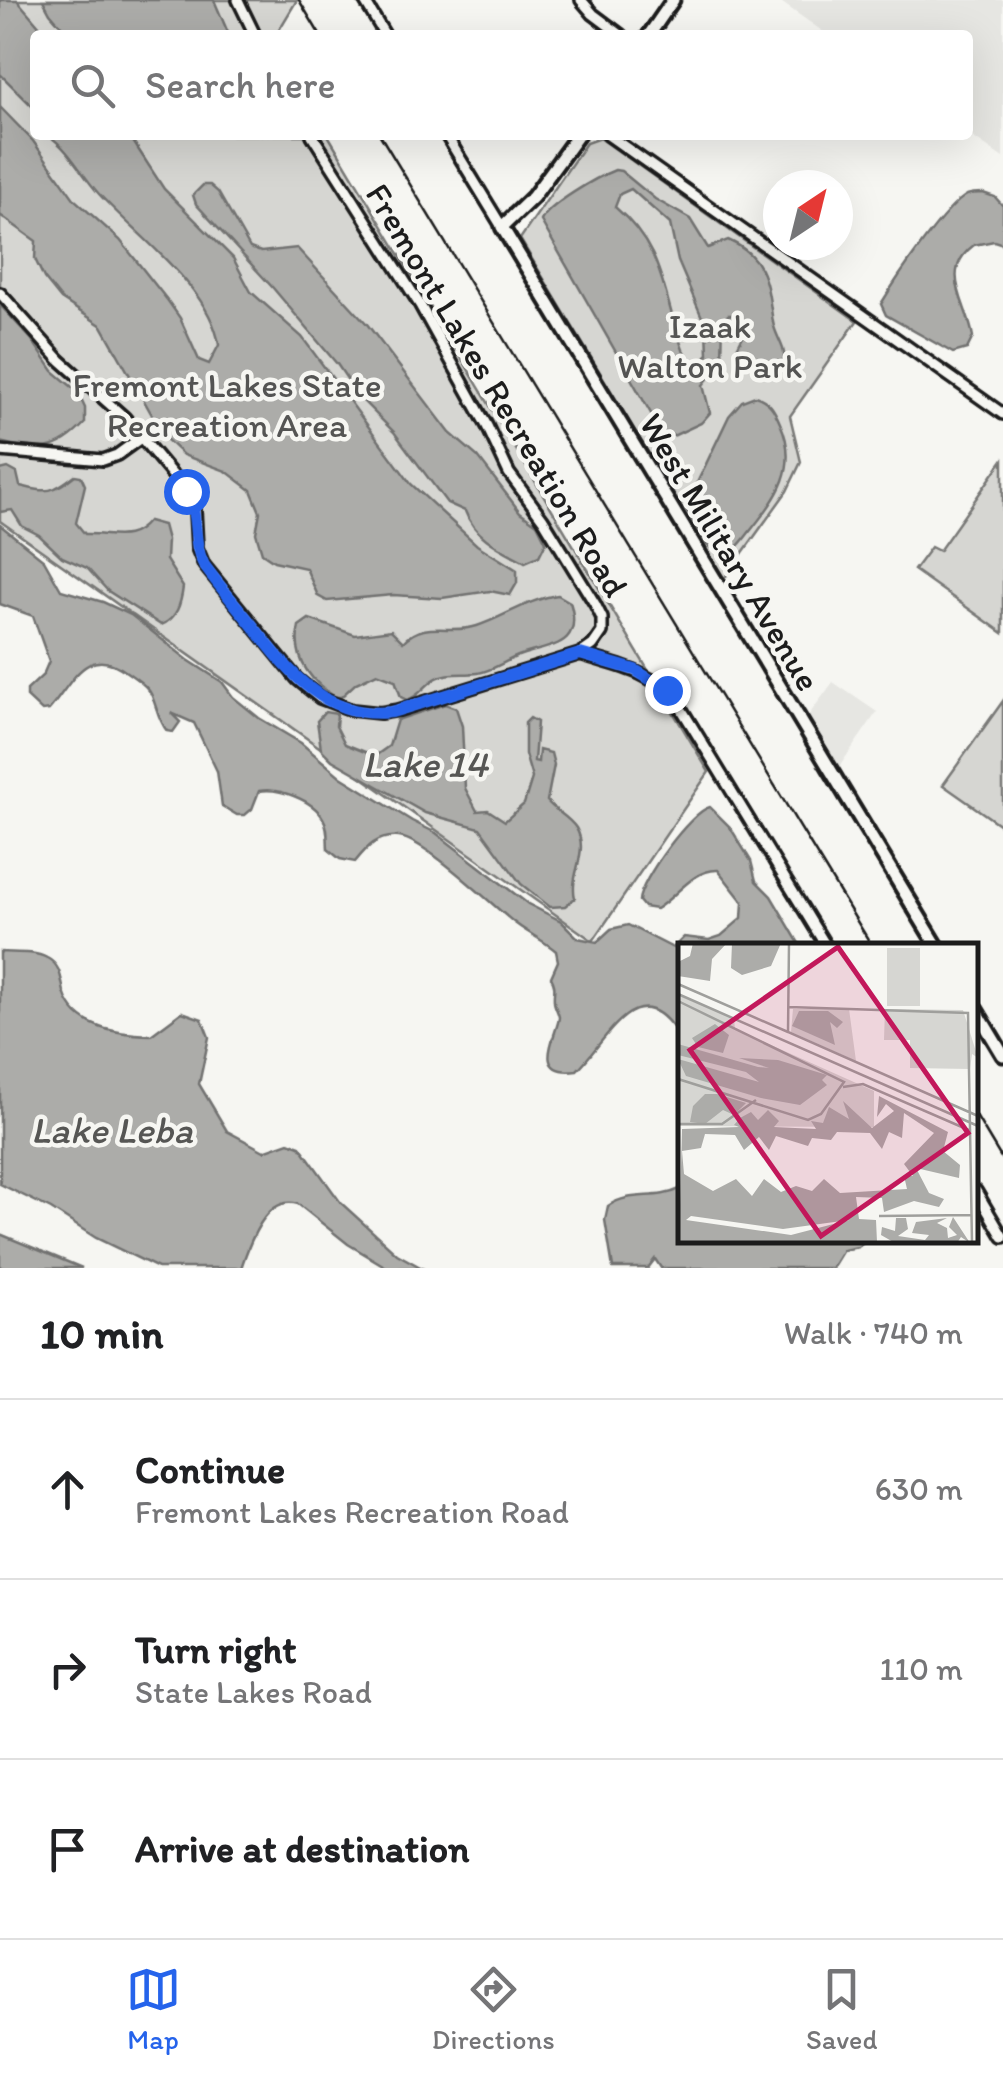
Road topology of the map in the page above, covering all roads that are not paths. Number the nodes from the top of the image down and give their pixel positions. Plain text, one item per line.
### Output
1 (238, 0) edge
2 (364, 0) edge
3 (581, 0) edge
4 (673, 0) edge
5 (253, 30) edge
6 (382, 30) edge
7 (614, 30) edge
8 (652, 30) edge
9 (315, 140) edge
10 (449, 140) edge
11 (574, 140) edge
12 (615, 140) edge
13 (502, 228) junction
14 (0, 293) edge
15 (1003, 414) edge
16 (142, 436) junction
17 (0, 451) edge
18 (596, 641) junction
19 (580, 654) junction
20 (616, 662) junction
21 (824, 943) edge
22 (935, 943) edge
23 (978, 1013) edge
24 (1003, 1055) edge
25 (978, 1194) edge
26 (1003, 1237) edge

1 - 5 street
2 - 6 street
3 - 7 street
4 - 8 main road
9 - 18 street, Fremont Lakes Recreation Road
10 - 13 street, West Military Avenue
11 - 13 main road
12 - 15 street
13 - 22 main road, West Military Avenue
14 - 16 street, Fremont Lakes Recreation Road
16 - 17 street
16 - 19 street, Fremont Lakes Recreation Road
18 - 19 street, Fremont Lakes Recreation Road
18 - 20 street
19 - 20 street
20 - 21 street
23 - 24 main road
25 - 26 street

